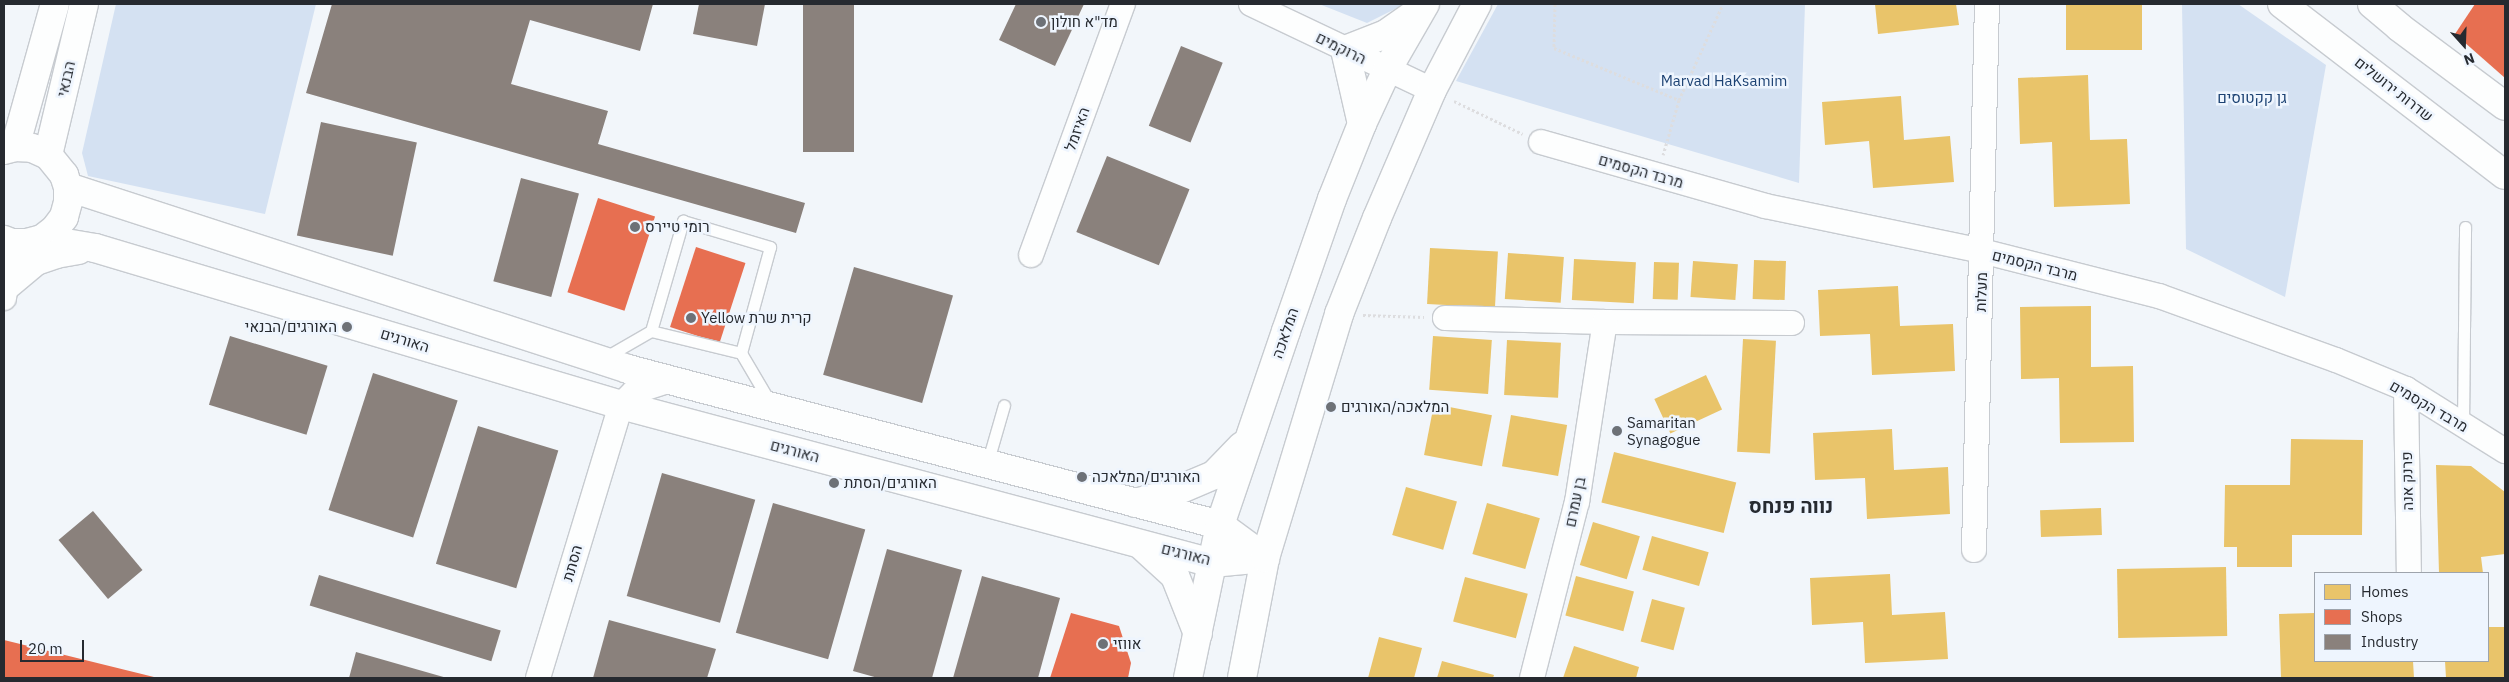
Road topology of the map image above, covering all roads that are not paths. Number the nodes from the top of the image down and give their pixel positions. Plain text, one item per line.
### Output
1 (55, 4) edge
2 (84, 4) edge
3 (1123, 4) edge
4 (1251, 4) edge
5 (1477, 4) edge
6 (1987, 4) edge
7 (2372, 4) edge
8 (1423, 6) edge
9 (2294, 6) edge
10 (2393, 15) edge
11 (1344, 50) junction
12 (1387, 70) junction
13 (1432, 90) junction
14 (2505, 106) edge
15 (1362, 124) junction
16 (1541, 142) road end
17 (9, 148) edge
18 (48, 155) junction
19 (2505, 175) edge
20 (68, 187) junction
21 (2466, 227) dead end
22 (42, 238) junction
23 (8, 242) edge
24 (95, 248) junction
25 (1982, 252) junction
26 (1031, 255) dead end
27 (5, 292) edge
28 (1445, 318) road end
29 (1605, 322) junction
30 (1792, 322) dead end
31 (651, 331) junction
32 (741, 353) junction
33 (601, 359) junction
34 (672, 380) junction
35 (2406, 389) junction
36 (621, 405) junction
37 (1004, 405) dead end
38 (774, 407) junction
39 (647, 412) junction
40 (2463, 425) junction
41 (1248, 439) junction
42 (606, 447) junction
43 (2505, 451) edge
44 (987, 464) junction
45 (1135, 503) junction
46 (1220, 525) junction
47 (1136, 541) junction
48 (1974, 550) dead end
49 (1265, 558) junction
50 (1212, 563) junction
51 (2409, 572) edge
52 (1198, 634) junction
53 (538, 678) edge
54 (1188, 678) edge
55 (1242, 678) edge
56 (1532, 678) edge

1 - 17 street, הבנאי
2 - 18 street, הבנאי
3 - 26 street, האיזמל
4 - 11 street, הרוקמים
5 - 13 street
6 - 25 street, מעלות
7 - 10 street
8 - 11 street
8 - 12 street, המלאכה
9 - 19 street, שדרות ירושלים
10 - 14 street
11 - 12 street, הרוקמים
11 - 15 street
12 - 13 street, הרוקמים
12 - 15 street, המלאכה
13 - 49 street
15 - 41 street, המלאכה
16 - 25 street, מרבד הקסמים
17 - 18 street
18 - 20 street
20 - 22 street
20 - 33 street
21 - 40 lane
22 - 23 street
22 - 24 street, האורגים
23 - 27 street
24 - 27 street
24 - 36 street, האורגים
25 - 35 street, מרבד הקסמים
25 - 48 street, מעלות
28 - 29 street
29 - 30 street
29 - 56 street, בן עמרם
31 - 32 lane
31 - 32 lane
31 - 33 lane
32 - 38 lane
33 - 34 street
34 - 36 street
34 - 38 street
35 - 40 street, מרבד הקסמים
35 - 51 street, פרנק אנה
36 - 39 street, האורגים
36 - 42 street, הסתת
37 - 44 lane
38 - 44 street
39 - 42 street, הסתת
39 - 47 street, האורגים
40 - 43 street, מרבד הקסמים
41 - 45 street
41 - 46 street, המלאכה
42 - 53 street, הסתת
44 - 45 street
45 - 46 street
46 - 49 street
46 - 50 street, המלאכה
47 - 50 street, האורגים
47 - 52 street
49 - 50 street, האורגים
49 - 55 street
50 - 52 street, המלאכה
52 - 54 street, המלאכה

